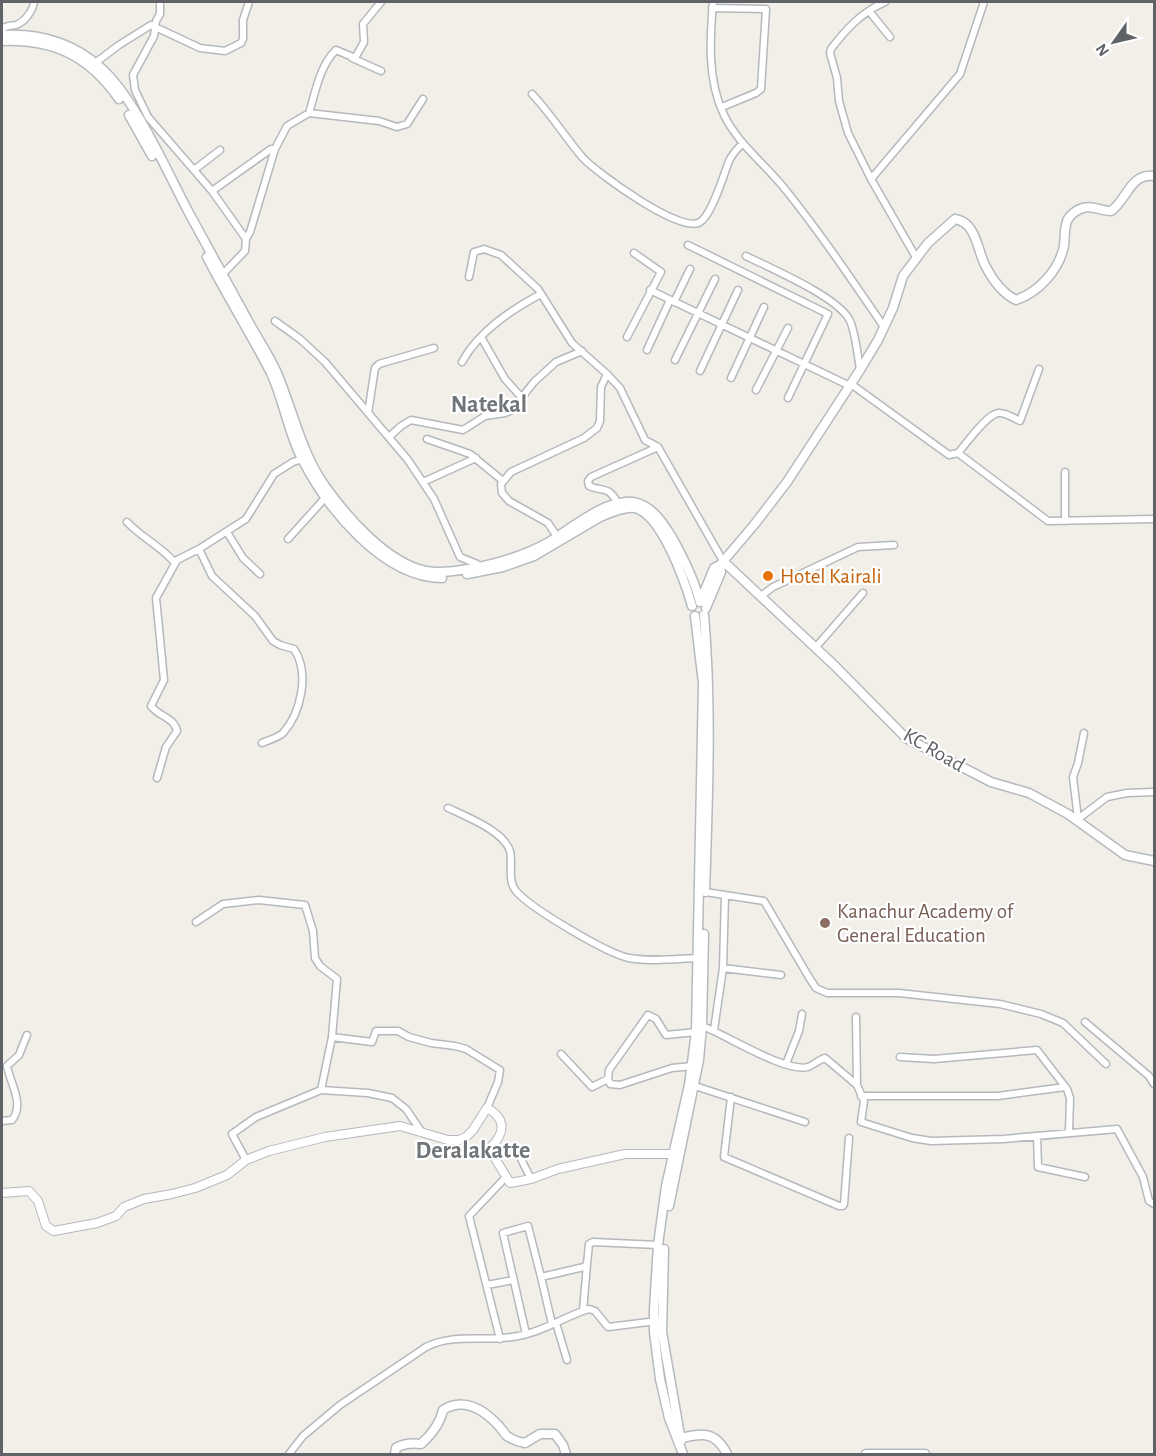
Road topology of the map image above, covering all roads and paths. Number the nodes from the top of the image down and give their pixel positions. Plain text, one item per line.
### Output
1 (34, 2) edge
2 (160, 2) edge
3 (249, 2) edge
4 (381, 2) edge
5 (885, 2) edge
6 (984, 2) edge
7 (712, 5) edge
8 (869, 11) junction
9 (155, 26) junction
10 (2, 29) edge
11 (2, 35) edge
12 (890, 37) dead end
13 (2, 41) edge
14 (356, 58) junction
15 (95, 63) junction
16 (381, 71) dead end
17 (532, 94) dead end
18 (423, 99) dead end
19 (722, 107) junction
20 (309, 113) junction
21 (743, 143) junction
22 (275, 148) junction
23 (220, 150) dead end
24 (194, 170) junction
25 (1155, 176) edge
26 (871, 179) junction
27 (212, 192) junction
28 (246, 238) junction
29 (687, 244) dead end
30 (634, 253) dead end
31 (746, 256) dead end
32 (917, 259) junction
33 (690, 269) dead end
34 (220, 277) junction
35 (469, 277) dead end
36 (715, 279) dead end
37 (738, 290) dead end
38 (650, 291) junction
39 (541, 294) junction
40 (672, 301) junction
41 (764, 307) dead end
42 (698, 313) junction
43 (275, 321) dead end
44 (722, 325) junction
45 (884, 327) junction
46 (788, 328) dead end
47 (481, 337) junction
48 (627, 337) dead end
49 (749, 338) junction
50 (434, 348) dead end
51 (647, 350) dead end
52 (582, 351) junction
53 (777, 351) junction
54 (675, 360) dead end
55 (462, 362) dead end
56 (805, 364) junction
57 (1039, 369) dead end
58 (860, 370) junction
59 (700, 371) dead end
60 (607, 374) junction
61 (731, 378) dead end
62 (850, 385) junction
63 (756, 390) dead end
64 (522, 398) junction
65 (788, 398) dead end
66 (368, 413) junction
67 (389, 437) junction
68 (427, 439) dead end
69 (658, 447) junction
70 (958, 453) junction
71 (305, 458) junction
72 (476, 458) junction
73 (1065, 472) dead end
74 (503, 481) junction
75 (423, 482) junction
76 (325, 498) junction
77 (618, 503) junction
78 (1155, 519) edge
79 (1065, 521) junction
80 (128, 522) dead end
81 (227, 532) junction
82 (288, 539) dead end
83 (559, 539) junction
84 (894, 545) dead end
85 (199, 549) junction
86 (177, 560) junction
87 (721, 563) junction
88 (480, 569) junction
89 (260, 574) dead end
90 (709, 581) junction
91 (694, 583) junction
92 (863, 594) dead end
93 (761, 596) junction
94 (701, 608) junction
95 (816, 647) junction
96 (1084, 733) dead end
97 (262, 743) dead end
98 (157, 778) dead end
99 (1155, 792) edge
100 (448, 808) dead end
101 (1078, 819) junction
102 (703, 828) junction
103 (1155, 861) edge
104 (705, 892) junction
105 (725, 895) junction
106 (701, 909) junction
107 (196, 922) dead end
108 (698, 958) junction
109 (723, 968) junction
110 (781, 975) dead end
111 (700, 1008) junction
112 (802, 1014) dead end
113 (856, 1017) dead end
114 (1085, 1022) dead end
115 (699, 1029) junction
116 (714, 1030) junction
117 (27, 1035) dead end
118 (332, 1036) junction
119 (561, 1054) dead end
120 (900, 1057) dead end
121 (786, 1064) junction
122 (1106, 1064) dead end
123 (693, 1066) junction
124 (608, 1078) junction
125 (1155, 1084) edge
126 (857, 1085) junction
127 (695, 1086) junction
128 (1065, 1087) junction
129 (321, 1090) junction
130 (861, 1096) junction
131 (731, 1097) junction
132 (487, 1108) junction
133 (2, 1121) edge
134 (805, 1122) dead end
135 (421, 1131) junction
136 (1070, 1132) junction
137 (1037, 1136) junction
138 (849, 1138) dead end
139 (676, 1154) junction
140 (520, 1157) dead end
141 (246, 1160) junction
142 (506, 1177) junction
143 (1085, 1177) dead end
144 (531, 1179) junction
145 (2, 1193) edge
146 (1155, 1204) edge
147 (658, 1245) junction
148 (587, 1264) junction
149 (541, 1277) junction
150 (513, 1280) junction
151 (487, 1285) junction
152 (583, 1311) junction
153 (657, 1321) junction
154 (554, 1323) junction
155 (526, 1334) junction
156 (500, 1339) junction
157 (567, 1360) dead end
158 (680, 1441) junction
159 (289, 1455) edge
160 (395, 1455) edge
161 (566, 1455) edge
162 (683, 1455) edge
163 (727, 1455) edge
164 (866, 1455) edge
165 (925, 1455) edge

1 - 10 street
2 - 9 street
3 - 9 street
4 - 14 street
5 - 8 street
6 - 26 street
7 - 19 street
7 - 19 street
8 - 12 street
8 - 26 street
9 - 15 street
9 - 24 street
11 - 15 main road
13 - 34 main road
14 - 16 street
14 - 20 street
15 - 34 main road
17 - 21 street
18 - 20 street
19 - 21 street
20 - 22 street
21 - 45 street
22 - 27 street
22 - 28 street
23 - 24 street
24 - 27 street
25 - 32 main road
26 - 32 street
27 - 28 street
28 - 34 street
29 - 56 street
30 - 38 street
31 - 58 street
32 - 45 main road
33 - 40 street
34 - 71 main road
35 - 39 street
36 - 42 street
37 - 44 street
38 - 40 street
38 - 48 street
39 - 47 street
39 - 52 street
40 - 42 street
40 - 51 street
41 - 49 street
42 - 44 street
42 - 54 street
43 - 66 street
44 - 49 street
44 - 59 street
45 - 58 main road
46 - 53 street
47 - 55 street
47 - 64 street
49 - 53 street
49 - 61 street
50 - 66 street
52 - 60 street
52 - 64 street
53 - 56 street
53 - 63 street
56 - 62 street
56 - 65 street
57 - 70 street
58 - 62 main road
60 - 69 street
60 - 74 street
62 - 70 street
62 - 87 main road
64 - 67 street
66 - 67 street
67 - 75 street
68 - 72 street
69 - 77 street
69 - 87 street
70 - 79 street
71 - 76 main road
71 - 81 street
71 - 88 main road
72 - 74 street
72 - 75 street
73 - 79 street
74 - 83 street
75 - 88 street
76 - 82 street
76 - 88 main road
77 - 83 main road
77 - 91 main road
78 - 79 street
80 - 86 street
81 - 85 street
81 - 89 street
83 - 88 main road
83 - 94 main road
84 - 93 street
85 - 86 street
85 - 97 street
86 - 98 street
87 - 90 main road
87 - 93 main road, KC Road
87 - 94 main road
90 - 91 main road
90 - 94 main road
91 - 94 main road
92 - 95 street
93 - 95 main road, KC Road
94 - 102 main road
94 - 102 main road
95 - 101 main road, KC Road
96 - 101 street
99 - 101 street
100 - 108 street
101 - 103 main road, KC Road
102 - 104 main road
102 - 106 main road
104 - 105 street
104 - 106 main road
105 - 109 street
105 - 122 street
106 - 108 main road
106 - 111 main road
107 - 118 street
108 - 111 main road
109 - 110 street
109 - 116 street
111 - 115 main road
112 - 121 street
113 - 126 street
114 - 125 street
115 - 116 street
115 - 123 main road
115 - 124 street
115 - 127 main road
116 - 121 street
117 - 133 street
118 - 129 street
118 - 132 street
119 - 124 street
120 - 128 street
121 - 126 street
123 - 124 street
123 - 139 main road
126 - 130 street
127 - 131 street
127 - 139 main road
128 - 130 street
128 - 136 street
129 - 135 street
129 - 141 street
130 - 137 street
131 - 134 street
131 - 138 street
132 - 135 street
132 - 142 street
135 - 141 street
136 - 137 street
136 - 146 street
137 - 143 street
139 - 144 street
139 - 147 main road
139 - 153 main road
140 - 144 street
141 - 145 street
142 - 144 street
142 - 151 street
147 - 148 street
147 - 153 main road
148 - 149 street
148 - 152 street
149 - 150 street
149 - 154 street
150 - 151 street
150 - 155 street
151 - 156 street
152 - 153 street
152 - 154 street
153 - 158 main road
154 - 155 street
154 - 157 street
155 - 156 street
156 - 159 street
158 - 162 main road
158 - 163 main road
160 - 161 main road
164 - 165 main road

